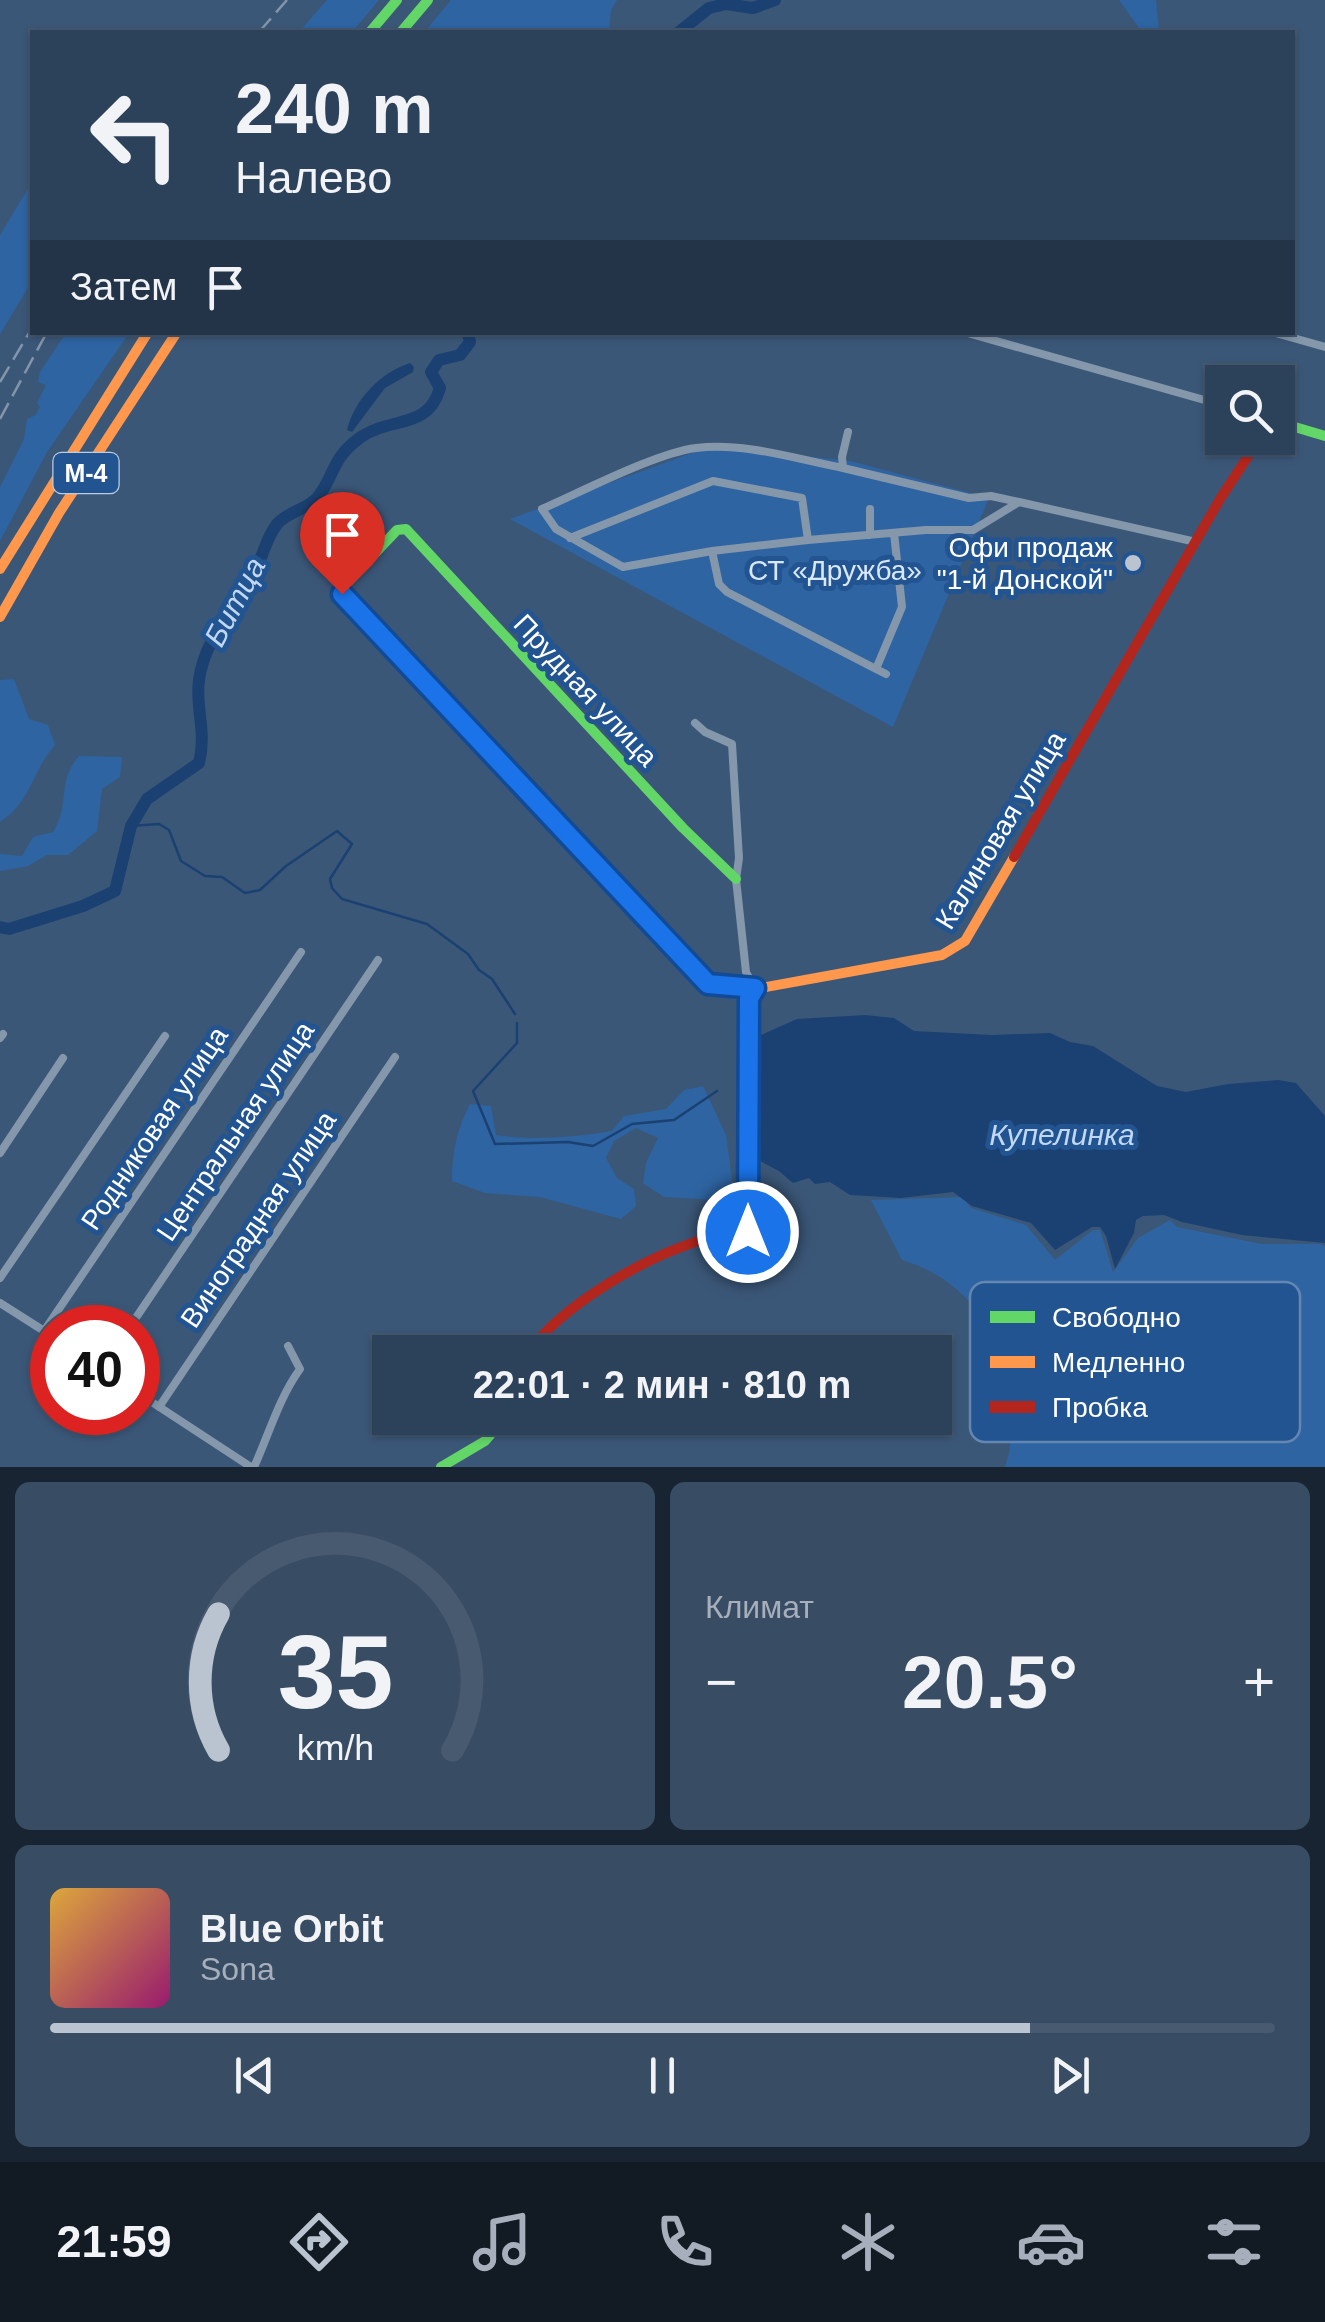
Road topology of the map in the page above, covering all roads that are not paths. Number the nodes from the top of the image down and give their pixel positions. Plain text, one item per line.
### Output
1 (397, 0) edge
2 (428, 0) edge
3 (372, 30) edge
4 (403, 30) edge
5 (146, 335) edge
6 (176, 335) edge
7 (975, 335) edge
8 (1283, 335) edge
9 (1325, 347) edge
10 (1205, 400) edge
11 (1295, 427) edge
12 (848, 432) dead end
13 (1325, 436) edge
14 (1250, 455) edge
15 (843, 468) junction
16 (1019, 502) junction
17 (870, 509) dead end
18 (406, 528) joint
19 (894, 532) junction
20 (870, 535) junction
21 (570, 538) junction
22 (808, 540) junction
23 (1196, 542) junction
24 (712, 551) junction
25 (0, 569) edge
26 (0, 617) edge
27 (876, 669) junction
28 (886, 674) dead end
29 (694, 723) dead end
30 (736, 879) junction
31 (302, 952) dead end
32 (378, 960) dead end
33 (755, 988) junction
34 (166, 1036) dead end
35 (395, 1057) dead end
36 (63, 1058) dead end
37 (0, 1153) edge
38 (0, 1278) edge
39 (0, 1303) edge
40 (67, 1305) edge
41 (145, 1305) edge
42 (30, 1322) edge
43 (541, 1335) edge
44 (288, 1346) dead end
45 (160, 1404) edge
46 (160, 1408) edge
47 (493, 1435) edge
48 (252, 1467) edge
49 (441, 1467) edge

1 - 3 main road
2 - 4 main road
5 - 25 main road, М-4
6 - 26 main road, М-4
7 - 10 street
8 - 9 street
11 - 13 main road
12 - 15 street
14 - 23 main road, Калиновая улица
15 - 16 street
15 - 21 street
16 - 19 street
16 - 23 street
17 - 20 street
18 - 30 main road, Прудная улица
18 - 33 main road, Калиновая улица
19 - 20 street
19 - 27 street
20 - 22 street
21 - 22 street
21 - 24 street
22 - 24 street
23 - 33 main road, Калиновая улица
24 - 27 street
27 - 28 street
29 - 30 street
30 - 33 street
31 - 40 street, Родниковая улица
32 - 41 street, Центральная улица
33 - 43 main road
34 - 38 street
35 - 45 street, Виноградная улица
36 - 37 street
39 - 42 street
44 - 48 street
46 - 48 street
47 - 49 main road

